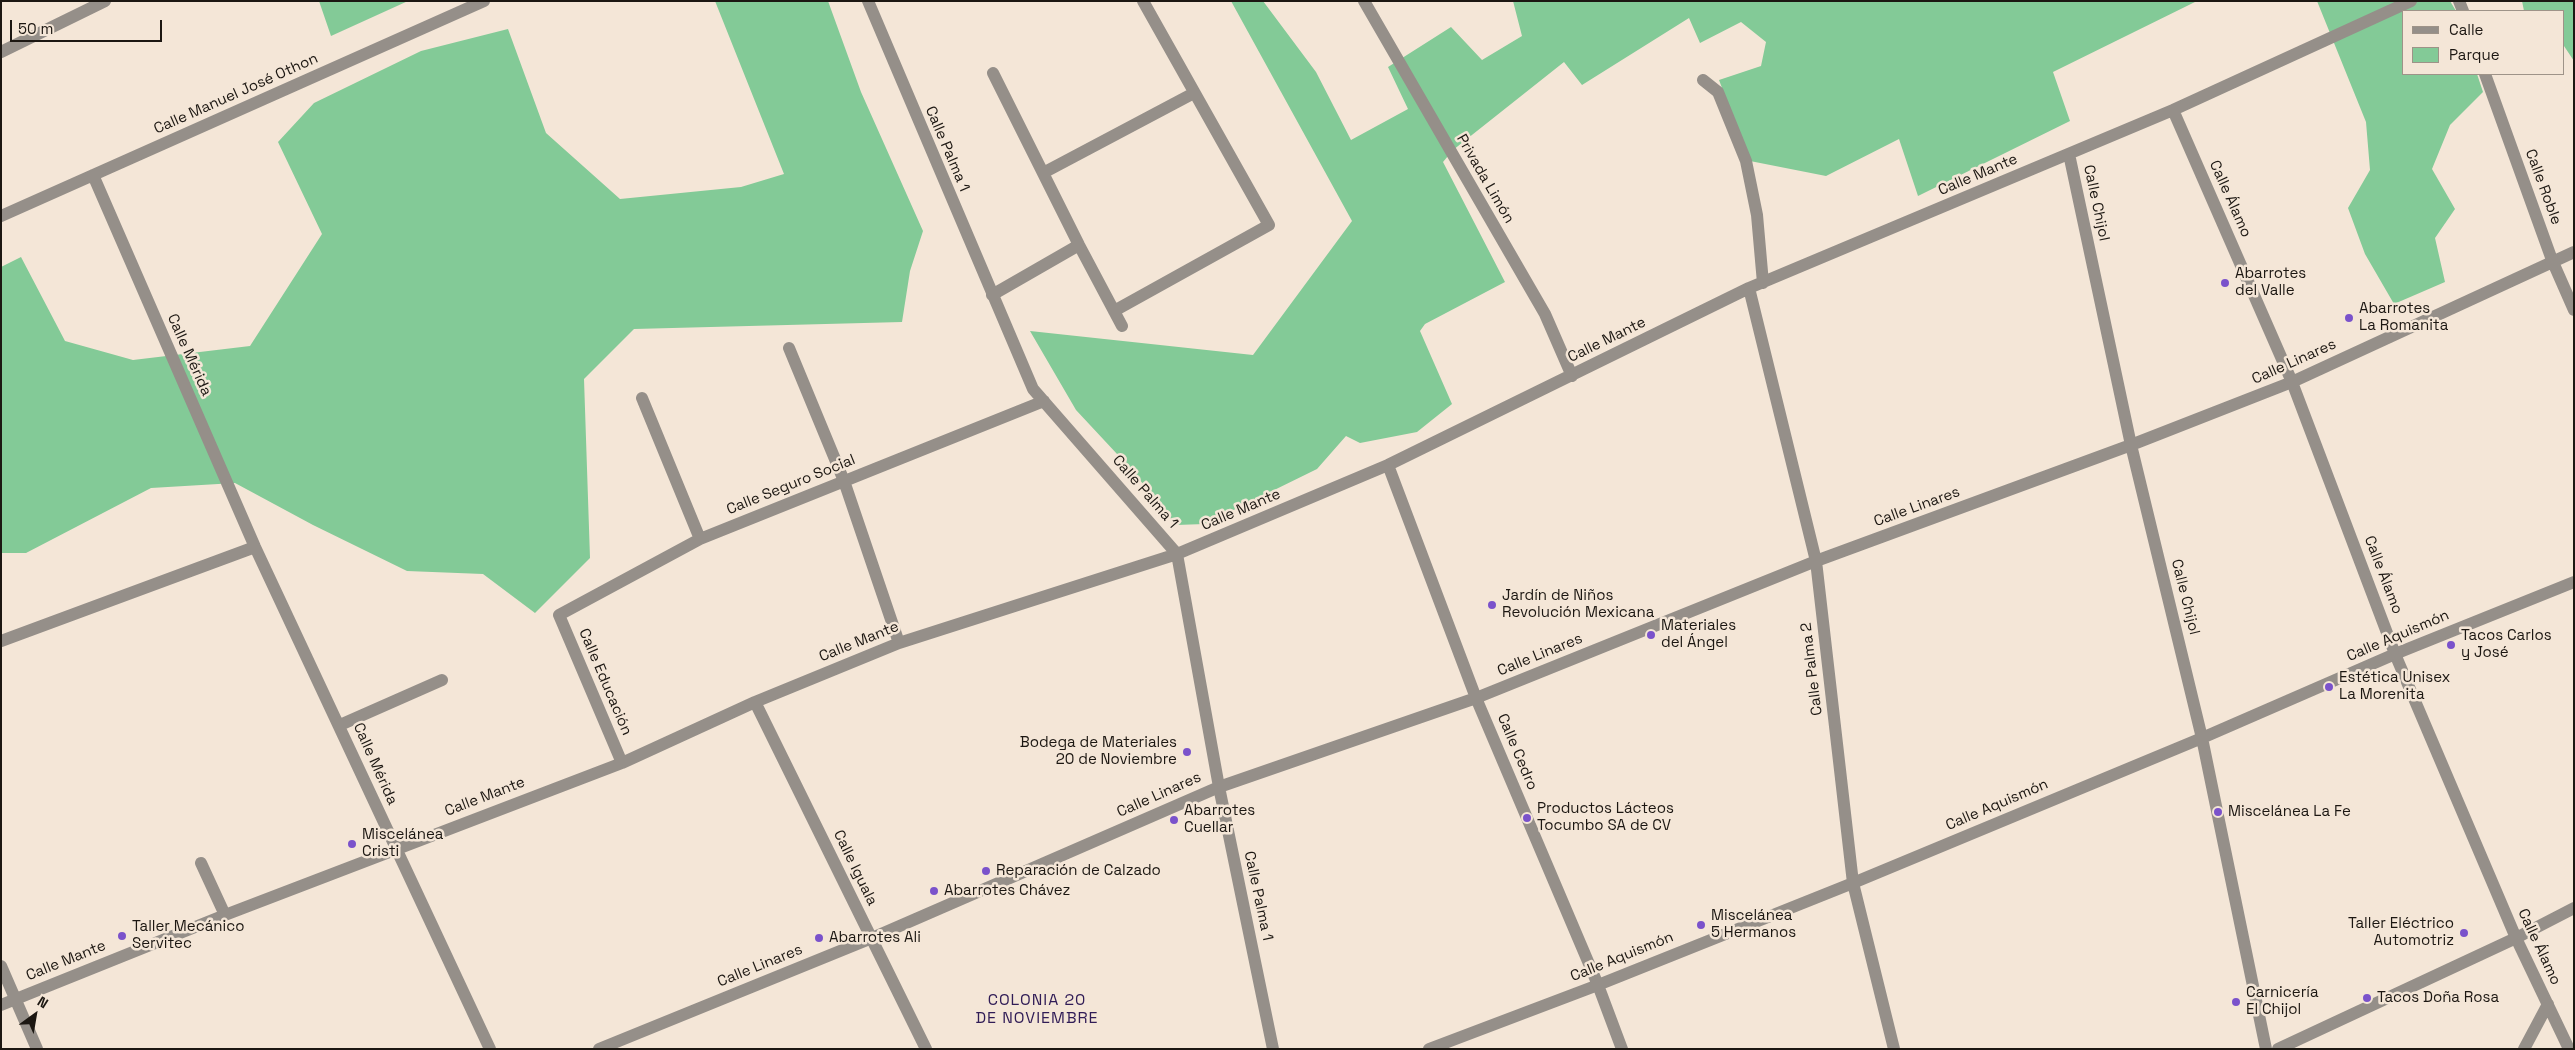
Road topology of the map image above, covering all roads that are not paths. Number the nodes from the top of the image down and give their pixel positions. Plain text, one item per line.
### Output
1 (105, 1) edge
2 (484, 1) edge
3 (868, 1) edge
4 (1143, 1) edge
5 (1364, 1) edge
6 (2411, 1) edge
7 (1, 52) edge
8 (993, 73) dead end
9 (2485, 75) edge
10 (1703, 80) dead end
11 (1194, 93) junction
12 (2173, 110) junction
13 (2069, 154) junction
14 (1043, 173) junction
15 (93, 175) junction
16 (1, 216) edge
17 (1079, 245) junction
18 (2574, 252) edge
19 (2552, 260) junction
20 (1763, 283) junction
21 (1749, 288) junction
22 (992, 295) junction
23 (2574, 310) edge
24 (1114, 311) junction
25 (1122, 326) dead end
26 (790, 348) dead end
27 (1572, 376) junction
28 (2292, 382) junction
29 (642, 398) dead end
30 (1044, 401) junction
31 (2132, 445) junction
32 (1388, 465) junction
33 (844, 481) junction
34 (700, 539) junction
35 (255, 547) junction
36 (1177, 554) junction
37 (1816, 561) junction
38 (2574, 582) edge
39 (558, 614) joint
40 (1, 641) edge
41 (899, 642) junction
42 (2395, 654) junction
43 (442, 680) dead end
44 (1476, 698) junction
45 (754, 702) junction
46 (340, 725) junction
47 (2202, 738) junction
48 (622, 763) junction
49 (1219, 787) junction
50 (396, 849) junction
51 (201, 863) dead end
52 (1853, 883) junction
53 (2574, 908) edge
54 (225, 915) junction
55 (872, 938) junction
56 (2516, 938) junction
57 (1, 966) edge
58 (1598, 985) junction
59 (15, 999) junction
60 (2548, 1004) junction
61 (1, 1005) edge
62 (37, 1049) edge
63 (490, 1049) edge
64 (599, 1049) edge
65 (926, 1049) edge
66 (1274, 1049) edge
67 (1430, 1049) edge
68 (1622, 1049) edge
69 (1894, 1049) edge
70 (2266, 1049) edge
71 (2278, 1049) edge
72 (2524, 1049) edge
73 (2569, 1049) edge

1 - 7 street
2 - 15 street, Calle Manuel José Othon
3 - 22 street, Calle Palma 1
4 - 11 street
5 - 27 street, Privada Limón
6 - 12 street, Calle Mante
8 - 14 street
9 - 19 street, Calle Roble
10 - 20 street
11 - 14 street
11 - 24 street
12 - 13 street, Calle Mante
12 - 28 street, Calle Álamo
13 - 20 street, Calle Mante
13 - 31 street, Calle Chijol
14 - 17 street
15 - 16 street, Calle Manuel José Othon
15 - 35 street, Calle Mérida
17 - 22 street
17 - 24 street
18 - 19 street, Calle Linares
19 - 23 street, Calle Roble
19 - 28 street, Calle Linares
20 - 21 street, Calle Mante
21 - 27 street, Calle Mante
21 - 37 street, Calle Palma 2
22 - 30 street, Calle Palma 1
24 - 25 street
26 - 33 street
27 - 32 street, Calle Mante
28 - 31 street, Calle Linares
28 - 42 street, Calle Álamo
29 - 34 street
30 - 33 street, Calle Seguro Social
30 - 36 street, Calle Palma 1
31 - 37 street, Calle Linares
31 - 47 street, Calle Chijol
32 - 36 street, Calle Mante
32 - 44 street, Calle Cedro
33 - 34 street, Calle Seguro Social
33 - 41 street
34 - 39 street, Calle Seguro Social
35 - 40 street
35 - 46 street, Calle Mérida
36 - 41 street, Calle Mante
36 - 49 street, Calle Palma 1
37 - 44 street, Calle Linares
37 - 52 street, Calle Palma 2
38 - 42 street, Calle Aquismón
39 - 48 street, Calle Educación
41 - 45 street, Calle Mante
42 - 47 street, Calle Aquismón
42 - 56 street, Calle Álamo
43 - 46 street
44 - 49 street, Calle Linares
44 - 58 street, Calle Cedro
45 - 48 street, Calle Mante
45 - 55 street, Calle Iguala
46 - 50 street, Calle Mérida
47 - 52 street, Calle Aquismón
47 - 70 street, Calle Chijol
48 - 50 street, Calle Mante
49 - 55 street, Calle Linares
49 - 66 street, Calle Palma 1
50 - 54 street, Calle Mante
50 - 63 street, Calle Mérida
51 - 54 street
52 - 58 street, Calle Aquismón
52 - 69 street, Calle Palma 2
53 - 56 street
54 - 59 street, Calle Mante
55 - 64 street, Calle Linares
55 - 65 street, Calle Iguala
56 - 60 street, Calle Álamo
56 - 71 street
57 - 59 street
58 - 67 street, Calle Aquismón
58 - 68 street, Calle Cedro
59 - 61 street, Calle Mante
59 - 62 street
60 - 72 street
60 - 73 street, Calle Álamo

